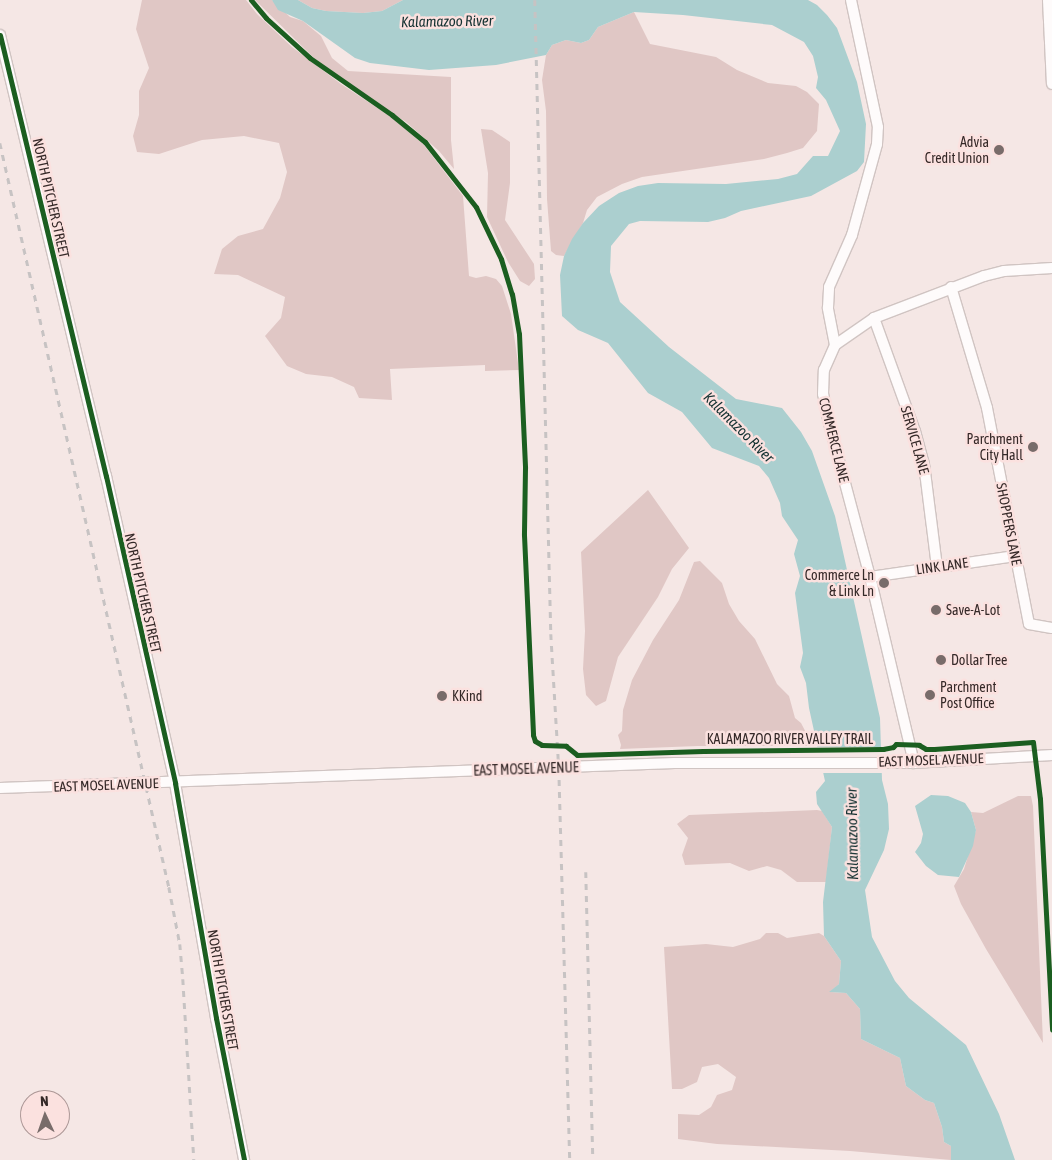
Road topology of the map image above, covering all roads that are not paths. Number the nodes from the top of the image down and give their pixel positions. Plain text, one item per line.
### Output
1 (851, 0) edge
2 (1048, 0) edge
3 (0, 35) edge
4 (1052, 84) edge
5 (1052, 268) edge
6 (952, 287) junction
7 (874, 318) junction
8 (835, 345) junction
9 (1015, 556) junction
10 (937, 567) junction
11 (870, 577) junction
12 (1052, 628) edge
13 (1052, 755) edge
14 (914, 763) junction
15 (175, 783) junction
16 (0, 788) edge
17 (244, 1160) edge

1 - 8 street
2 - 4 street
3 - 15 street, NORTH PITCHER STREET
5 - 6 street
6 - 7 street
6 - 9 street, SHOPPERS LANE
7 - 8 street
7 - 10 street, SERVICE LANE
8 - 11 street, COMMERCE LANE
9 - 10 street, LINK LANE
9 - 12 street, SHOPPERS LANE
10 - 11 street, LINK LANE
11 - 14 street, COMMERCE LANE
13 - 14 street, EAST MOSEL AVENUE
14 - 15 street, EAST MOSEL AVENUE
15 - 16 street, EAST MOSEL AVENUE
15 - 17 street, NORTH PITCHER STREET

